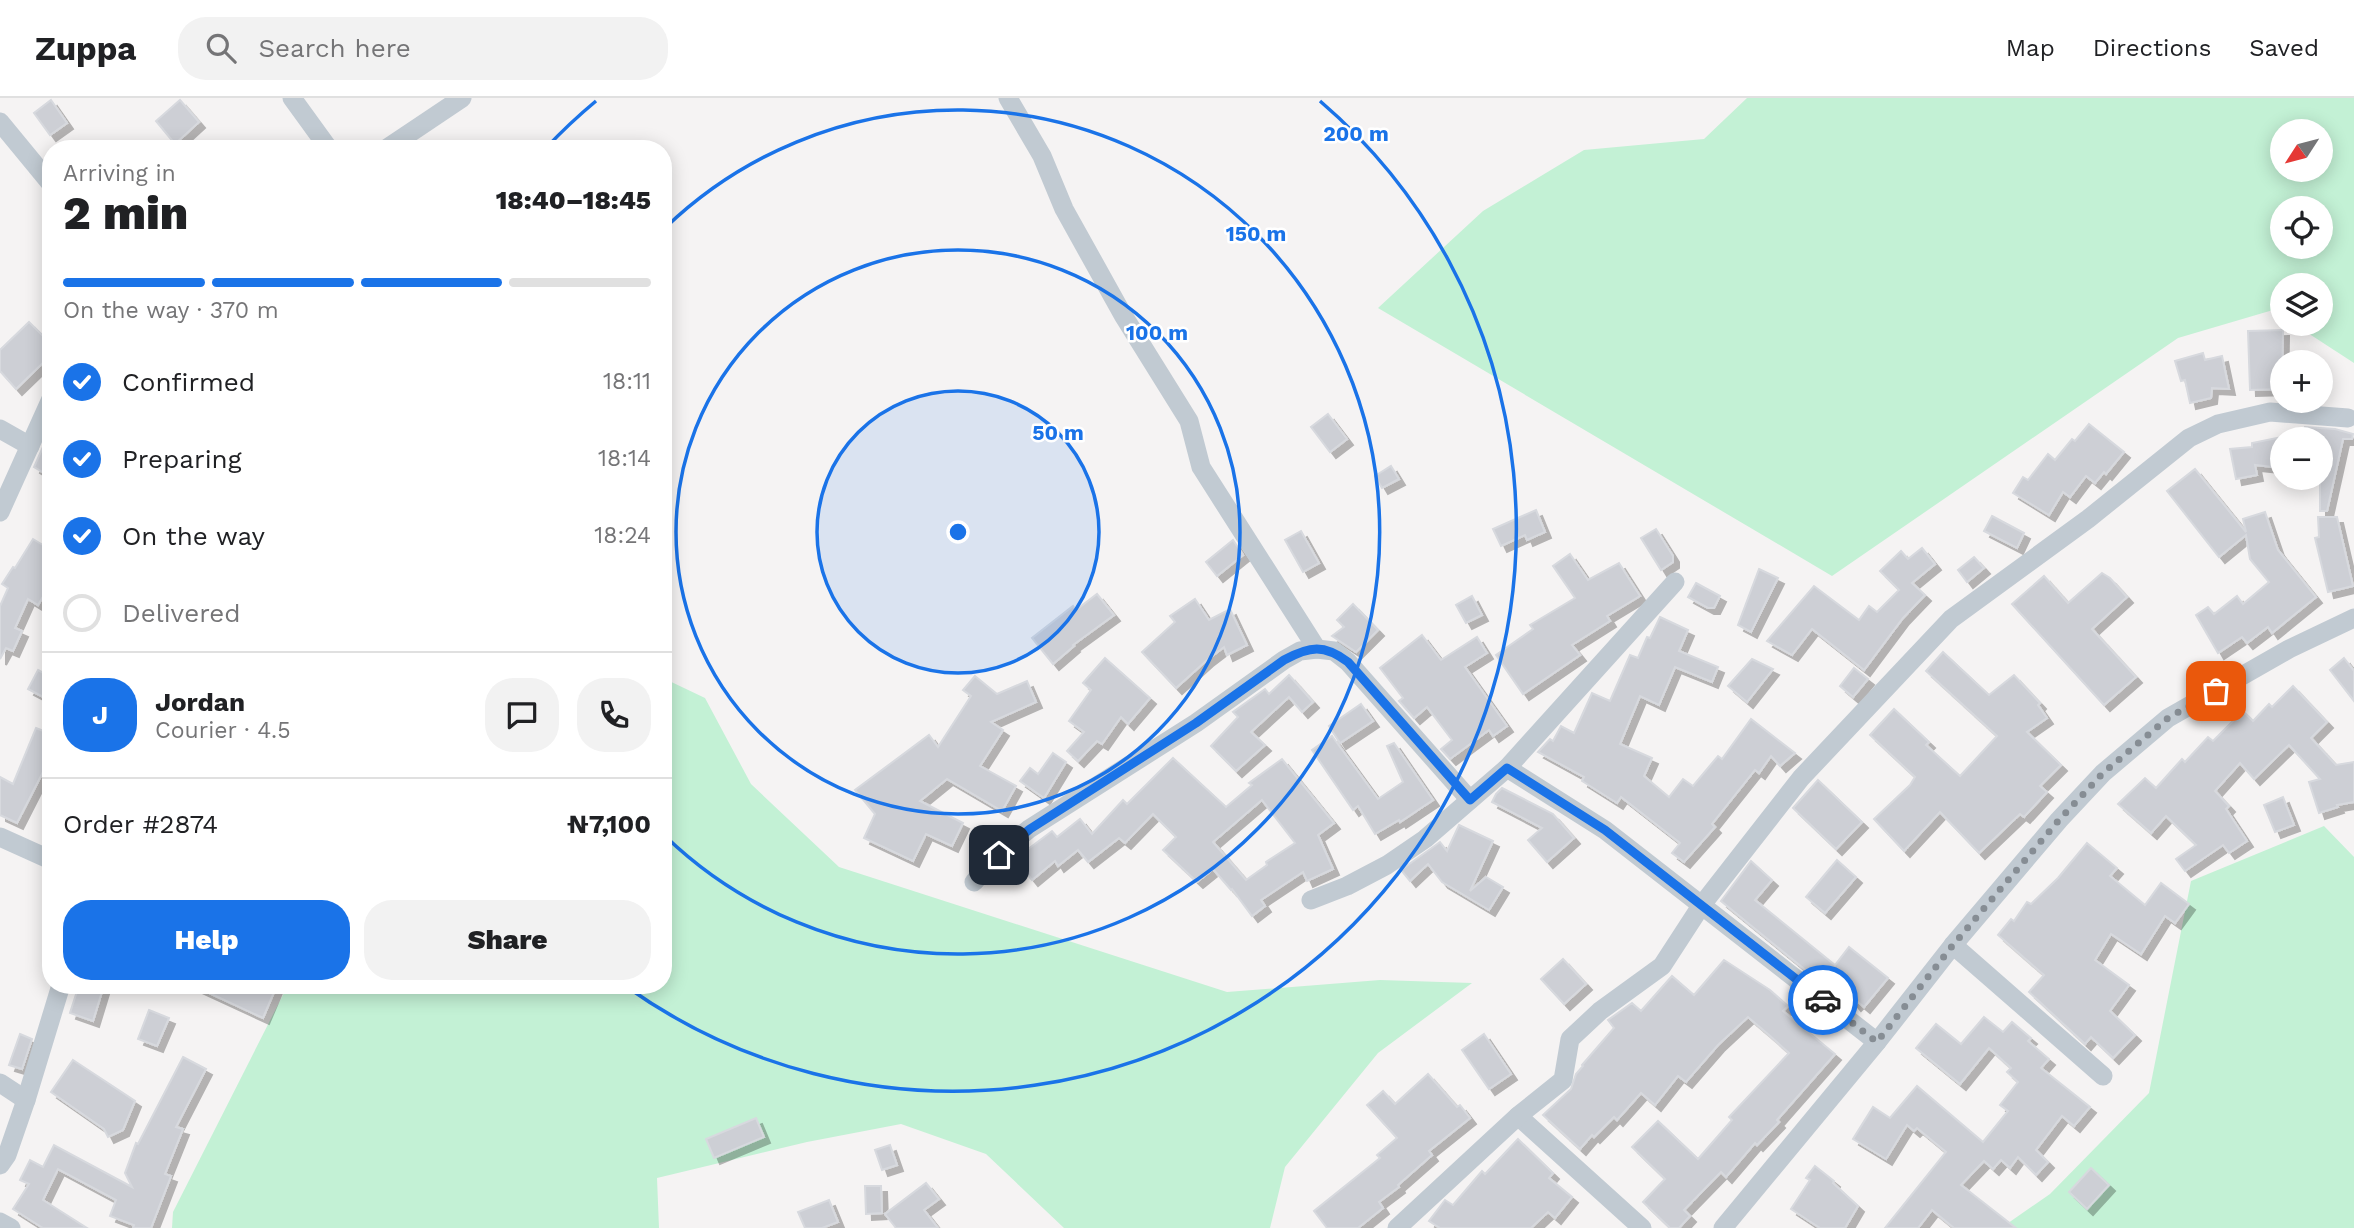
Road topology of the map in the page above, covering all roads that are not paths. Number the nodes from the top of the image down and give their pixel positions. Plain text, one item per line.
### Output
1 (292, 98) edge
2 (462, 98) edge
3 (1008, 98) edge
4 (0, 122) edge
5 (322, 140) edge
6 (399, 140) edge
7 (42, 173) edge
8 (2348, 418) dead end
9 (42, 419) edge
10 (0, 429) edge
11 (30, 446) junction
12 (0, 512) edge
13 (1675, 582) dead end
14 (2354, 618) edge
15 (1317, 649) junction
16 (1507, 768) junction
17 (1470, 800) junction
18 (0, 837) edge
19 (42, 856) edge
20 (974, 882) dead end
21 (1311, 900) dead end
22 (1701, 906) junction
23 (1953, 945) junction
24 (58, 994) edge
25 (1877, 1042) junction
26 (2103, 1076) dead end
27 (0, 1083) edge
28 (26, 1100) junction
29 (1518, 1116) junction
30 (0, 1166) edge
31 (0, 1222) edge
32 (11, 1228) edge
33 (1397, 1228) edge
34 (1642, 1228) edge
35 (1723, 1228) edge

1 - 5 street
2 - 6 street
3 - 15 street
4 - 7 street
8 - 22 street
9 - 11 street
10 - 11 street
11 - 12 street
13 - 16 street
14 - 23 street
15 - 17 street
15 - 20 street
16 - 17 street
16 - 22 street
17 - 21 street
18 - 19 street
22 - 25 street
22 - 29 street
23 - 25 street
23 - 26 street
24 - 28 street
25 - 35 street
27 - 28 street
28 - 30 street
29 - 33 street
29 - 34 street
31 - 32 street

